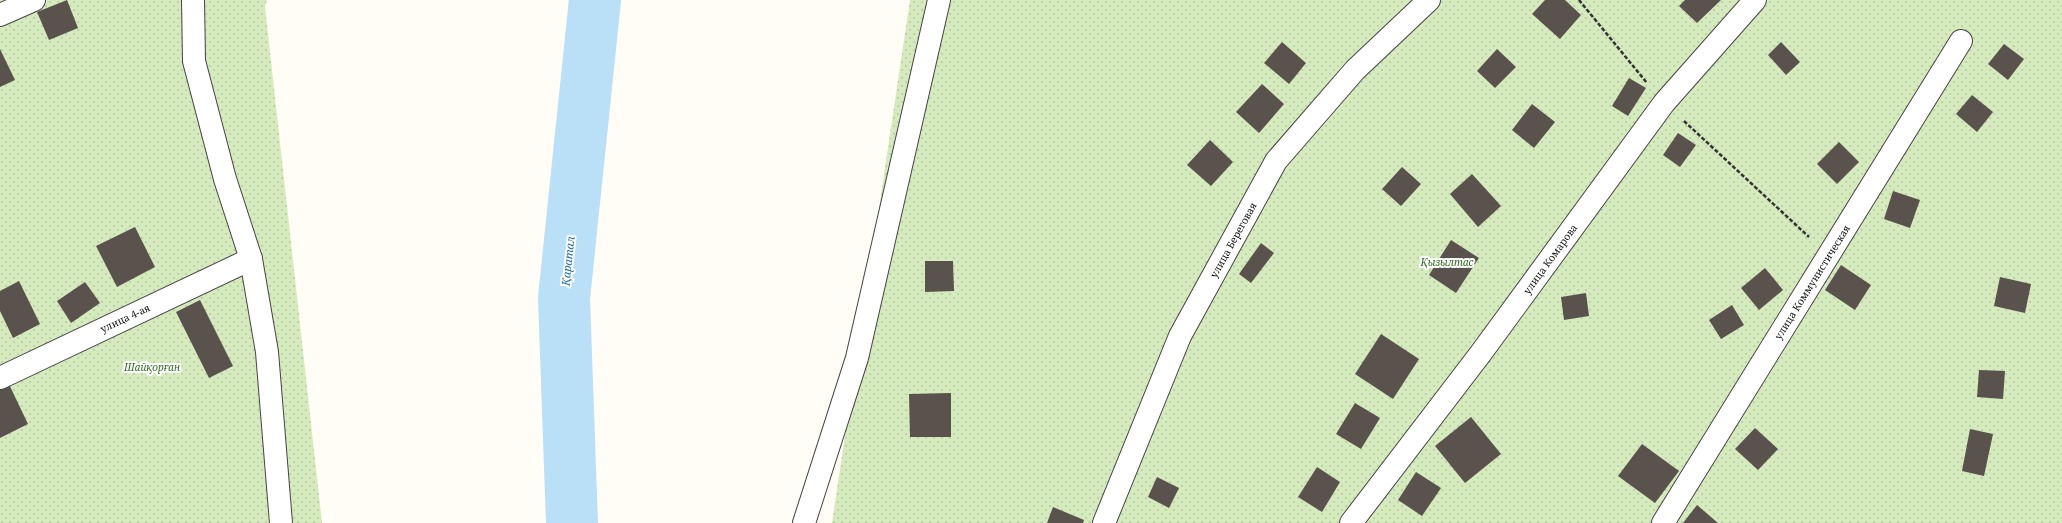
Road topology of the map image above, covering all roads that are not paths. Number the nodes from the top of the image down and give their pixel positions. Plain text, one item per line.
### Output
1 (34, 0) edge
2 (193, 0) edge
3 (940, 0) edge
4 (1429, 0) edge
5 (1755, 0) edge
6 (0, 15) edge
7 (1961, 41) dead end
8 (251, 259) junction
9 (0, 378) edge
10 (280, 523) edge
11 (804, 523) edge
12 (1104, 523) edge
13 (1351, 523) edge
14 (1663, 523) edge

1 - 6 street
2 - 8 street
3 - 11 street
4 - 12 street, улица Береговая
5 - 13 street, улица Комарова
7 - 14 street, улица Коммунистическая
8 - 9 street, улица 4-ая
8 - 10 street

